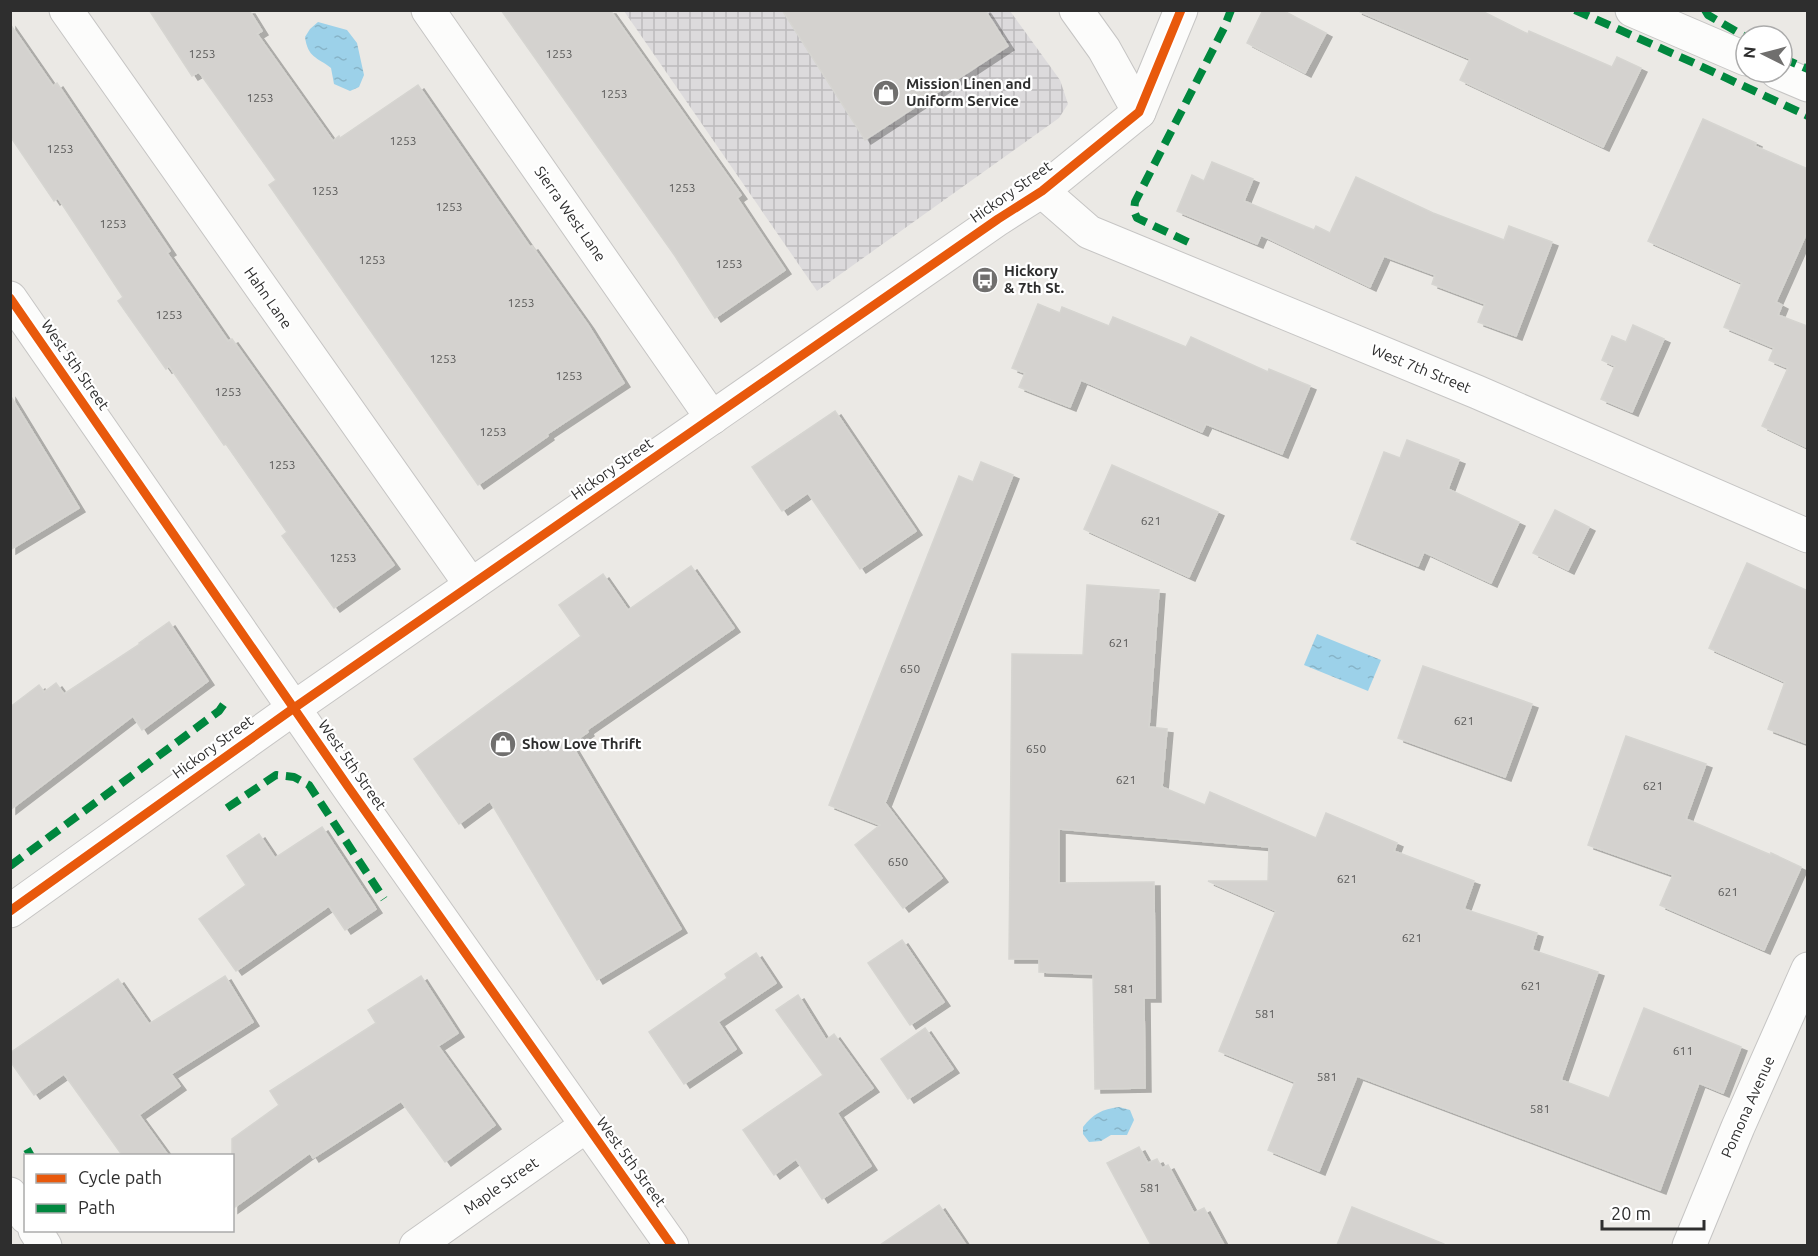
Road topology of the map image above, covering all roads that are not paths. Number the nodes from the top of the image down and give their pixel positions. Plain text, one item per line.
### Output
1 (66, 10) edge
2 (428, 10) edge
3 (1076, 10) edge
4 (1181, 10) edge
5 (1632, 10) edge
6 (1734, 54) edge
7 (1794, 79) edge
8 (1808, 85) edge
9 (1139, 112) junction
10 (1042, 191) junction
11 (10, 298) edge
12 (712, 418) junction
13 (1808, 536) edge
14 (471, 585) junction
15 (294, 708) junction
16 (10, 911) edge
17 (1808, 969) edge
18 (586, 1126) junction
19 (10, 1194) edge
20 (24, 1214) edge
21 (36, 1232) edge
22 (45, 1245) edge
23 (416, 1245) edge
24 (672, 1245) edge
25 (1689, 1245) edge

1 - 14 street, Hahn Lane
2 - 12 street, Sierra West Lane
3 - 9 street
4 - 9 street, Hickory Street
5 - 6 street
7 - 8 street
9 - 10 street, Hickory Street
10 - 12 street, Hickory Street
10 - 13 street, West 7th Street
11 - 15 street, West 5th Street
12 - 14 street, Hickory Street
14 - 15 street, Hickory Street
15 - 16 street, Hickory Street
15 - 18 street, West 5th Street
17 - 25 street, Pomona Avenue
18 - 23 street, Maple Street
18 - 24 street, West 5th Street
19 - 20 street
21 - 22 street

